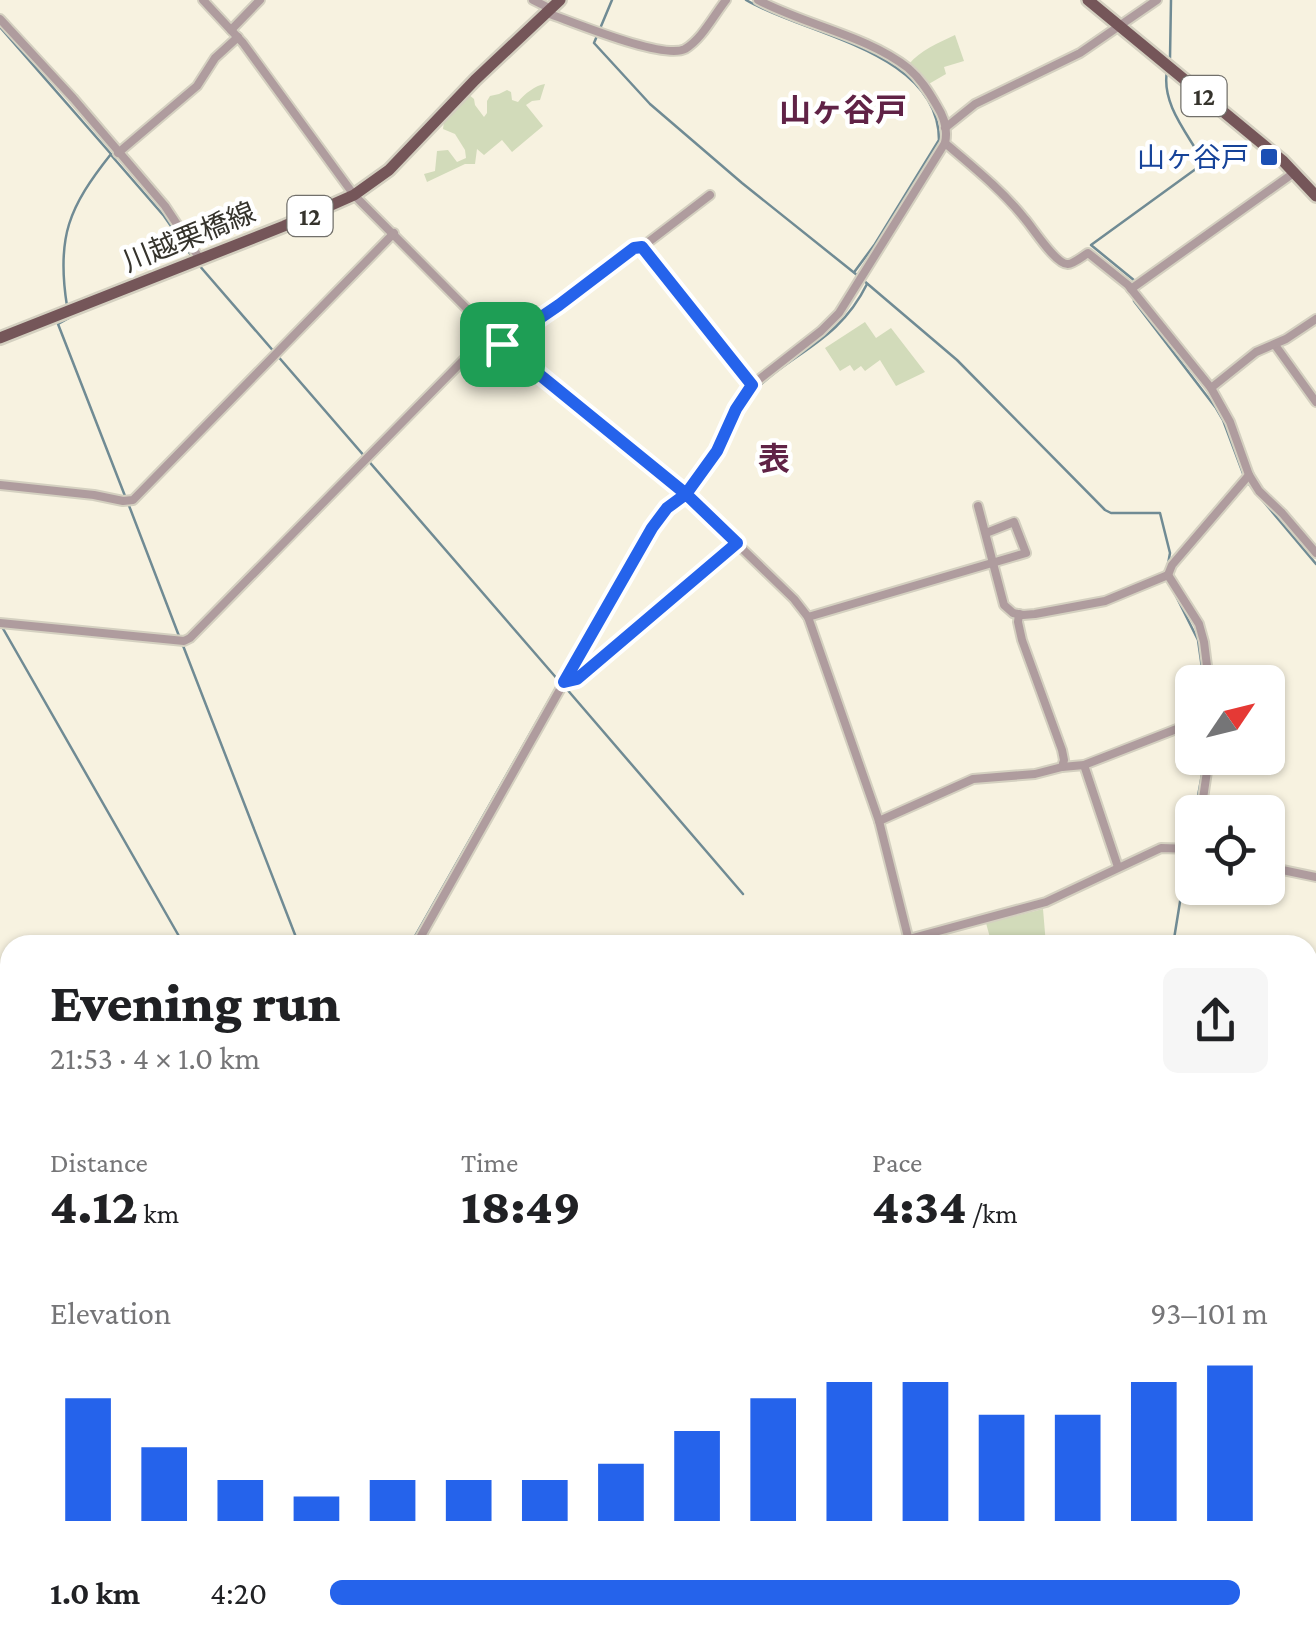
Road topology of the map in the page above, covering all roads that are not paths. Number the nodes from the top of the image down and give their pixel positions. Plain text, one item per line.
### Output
1 (203, 0) edge
2 (260, 0) edge
3 (533, 0) edge
4 (726, 0) edge
5 (758, 0) edge
6 (1088, 0) edge
7 (1157, 0) edge
8 (555, 4) edge
9 (0, 20) edge
10 (1120, 26) junction
11 (234, 34) junction
12 (945, 128) junction
13 (945, 143) junction
14 (118, 153) junction
15 (1295, 172) junction
16 (710, 195) dead end
17 (354, 196) junction
18 (1316, 196) edge
19 (394, 233) junction
20 (642, 247) junction
21 (200, 259) junction
22 (1132, 289) junction
23 (1316, 318) edge
24 (491, 332) junction
25 (0, 338) edge
26 (502, 344) junction
27 (1275, 345) junction
28 (752, 385) junction
29 (1211, 388) junction
30 (1316, 402) edge
31 (1248, 475) junction
32 (0, 484) edge
33 (686, 494) junction
34 (978, 506) dead end
35 (986, 533) junction
36 (737, 543) junction
37 (1316, 552) edge
38 (993, 562) junction
39 (1168, 575) junction
40 (1018, 614) junction
41 (808, 617) junction
42 (0, 623) edge
43 (1207, 665) edge
44 (564, 682) junction
45 (1175, 730) edge
46 (1084, 765) junction
47 (1062, 767) junction
48 (879, 821) junction
49 (1175, 849) edge
50 (1118, 867) junction
51 (1285, 871) edge
52 (1316, 877) edge
53 (422, 935) edge
54 (905, 935) edge
55 (934, 935) edge

1 - 11 street
2 - 11 street
3 - 8 street
4 - 8 street
5 - 12 street
6 - 10 main road, 12
7 - 10 street
8 - 17 main road, 川越栗橋線 / 12
9 - 14 street
10 - 12 street
10 - 15 main road, 12
11 - 14 street
11 - 17 street
12 - 13 street
13 - 22 street
13 - 28 street
14 - 21 street
15 - 18 main road, 12
15 - 22 street
16 - 20 street
17 - 19 street
17 - 21 main road, 川越栗橋線 / 12
19 - 24 street
19 - 32 street
20 - 26 street
20 - 28 street
21 - 25 main road, 川越栗橋線 / 12
22 - 29 street
23 - 27 street
24 - 26 street
24 - 42 street
26 - 33 street
27 - 29 street
27 - 30 street
28 - 33 street
29 - 31 street
31 - 37 street
31 - 39 street
33 - 36 street
33 - 44 street
34 - 35 street
35 - 38 street
35 - 38 street
36 - 41 street
36 - 44 street
38 - 40 street
38 - 41 street
39 - 40 street
39 - 43 street
40 - 47 street
41 - 48 street
44 - 53 street
45 - 46 street
46 - 47 street
46 - 50 street
47 - 48 street
48 - 54 street
49 - 50 street
50 - 55 street
51 - 52 street

